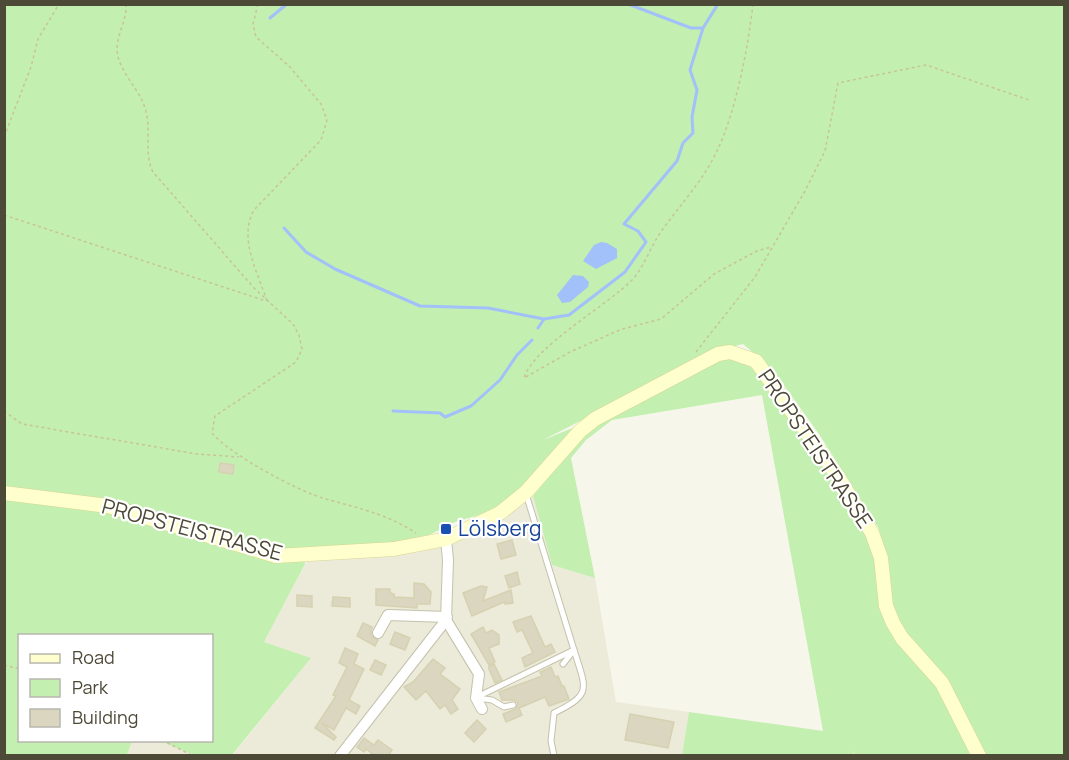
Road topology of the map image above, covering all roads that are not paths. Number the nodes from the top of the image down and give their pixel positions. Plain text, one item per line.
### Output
1 (526, 492) junction
2 (4, 494) edge
3 (446, 539) junction
4 (446, 619) junction
5 (378, 633) dead end
6 (574, 650) junction
7 (563, 664) dead end
8 (476, 698) junction
9 (513, 705) dead end
10 (482, 709) dead end
11 (346, 754) edge
12 (554, 756) edge
13 (979, 756) edge

1 - 3 street, PROPSTEISTRASSE
1 - 6 lane
1 - 13 street, PROPSTEISTRASSE
2 - 3 street, PROPSTEISTRASSE
3 - 4 street
4 - 5 street
4 - 8 street
4 - 11 street
6 - 7 lane
6 - 8 lane
6 - 12 lane
8 - 9 lane
8 - 10 street

